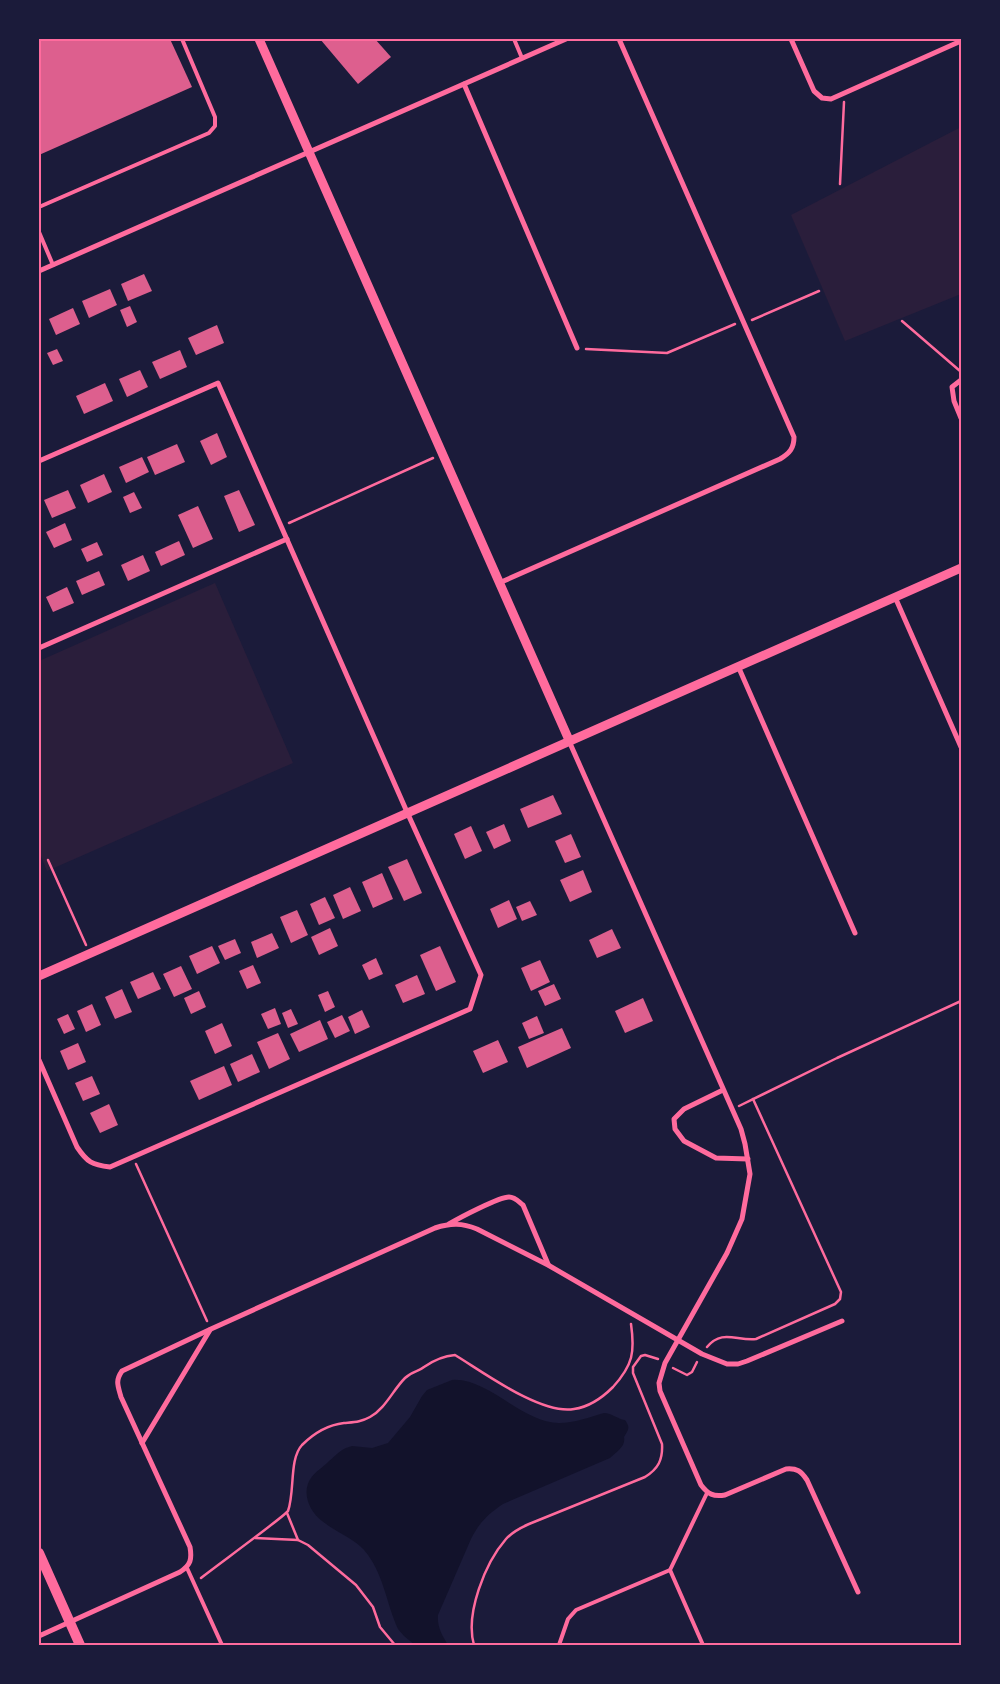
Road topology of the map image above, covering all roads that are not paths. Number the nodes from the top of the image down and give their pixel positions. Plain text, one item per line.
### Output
1 (182, 39) edge
2 (259, 39) edge
3 (514, 39) edge
4 (566, 39) edge
5 (619, 39) edge
6 (791, 39) edge
7 (961, 40) edge
8 (522, 58) junction
9 (464, 84) junction
10 (309, 152) junction
11 (39, 207) edge
12 (39, 232) edge
13 (53, 265) junction
14 (39, 271) edge
15 (577, 348) road end
16 (961, 380) edge
17 (961, 418) edge
18 (39, 462) edge
19 (287, 539) junction
20 (961, 568) edge
21 (499, 583) junction
22 (895, 597) junction
23 (39, 648) edge
24 (737, 666) junction
25 (569, 740) junction
26 (961, 746) edge
27 (407, 812) junction
28 (855, 933) dead end
29 (39, 976) edge
30 (39, 1060) edge
31 (724, 1090) junction
32 (748, 1159) junction
33 (448, 1224) junction
34 (548, 1265) junction
35 (842, 1321) dead end
36 (211, 1329) junction
37 (678, 1340) junction
38 (142, 1443) junction
39 (707, 1493) junction
40 (39, 1553) edge
41 (187, 1568) junction
42 (670, 1570) junction
43 (858, 1592) dead end
44 (70, 1623) junction
45 (39, 1636) edge
46 (80, 1645) edge
47 (222, 1645) edge
48 (559, 1645) edge
49 (703, 1645) edge

1 - 11 lane
2 - 10 street
3 - 8 lane
4 - 8 street
5 - 21 street
6 - 7 street
8 - 9 street
9 - 10 street
9 - 15 street
10 - 13 street
10 - 21 street
12 - 13 lane
13 - 14 street
16 - 17 street
18 - 19 street
19 - 23 street
19 - 27 street
20 - 22 street
21 - 25 street
22 - 24 street
22 - 26 street
24 - 25 street
24 - 28 street
25 - 27 street
25 - 31 street
27 - 29 street
27 - 30 street
31 - 32 street
31 - 32 street
32 - 37 street
33 - 34 street
33 - 34 street
33 - 36 street
34 - 37 street
35 - 37 street
36 - 38 street
36 - 38 street
37 - 39 street
38 - 41 street
39 - 42 lane
39 - 43 street
40 - 44 main road
41 - 44 street
41 - 47 lane
42 - 48 lane
42 - 49 lane
44 - 45 street
44 - 46 main road

